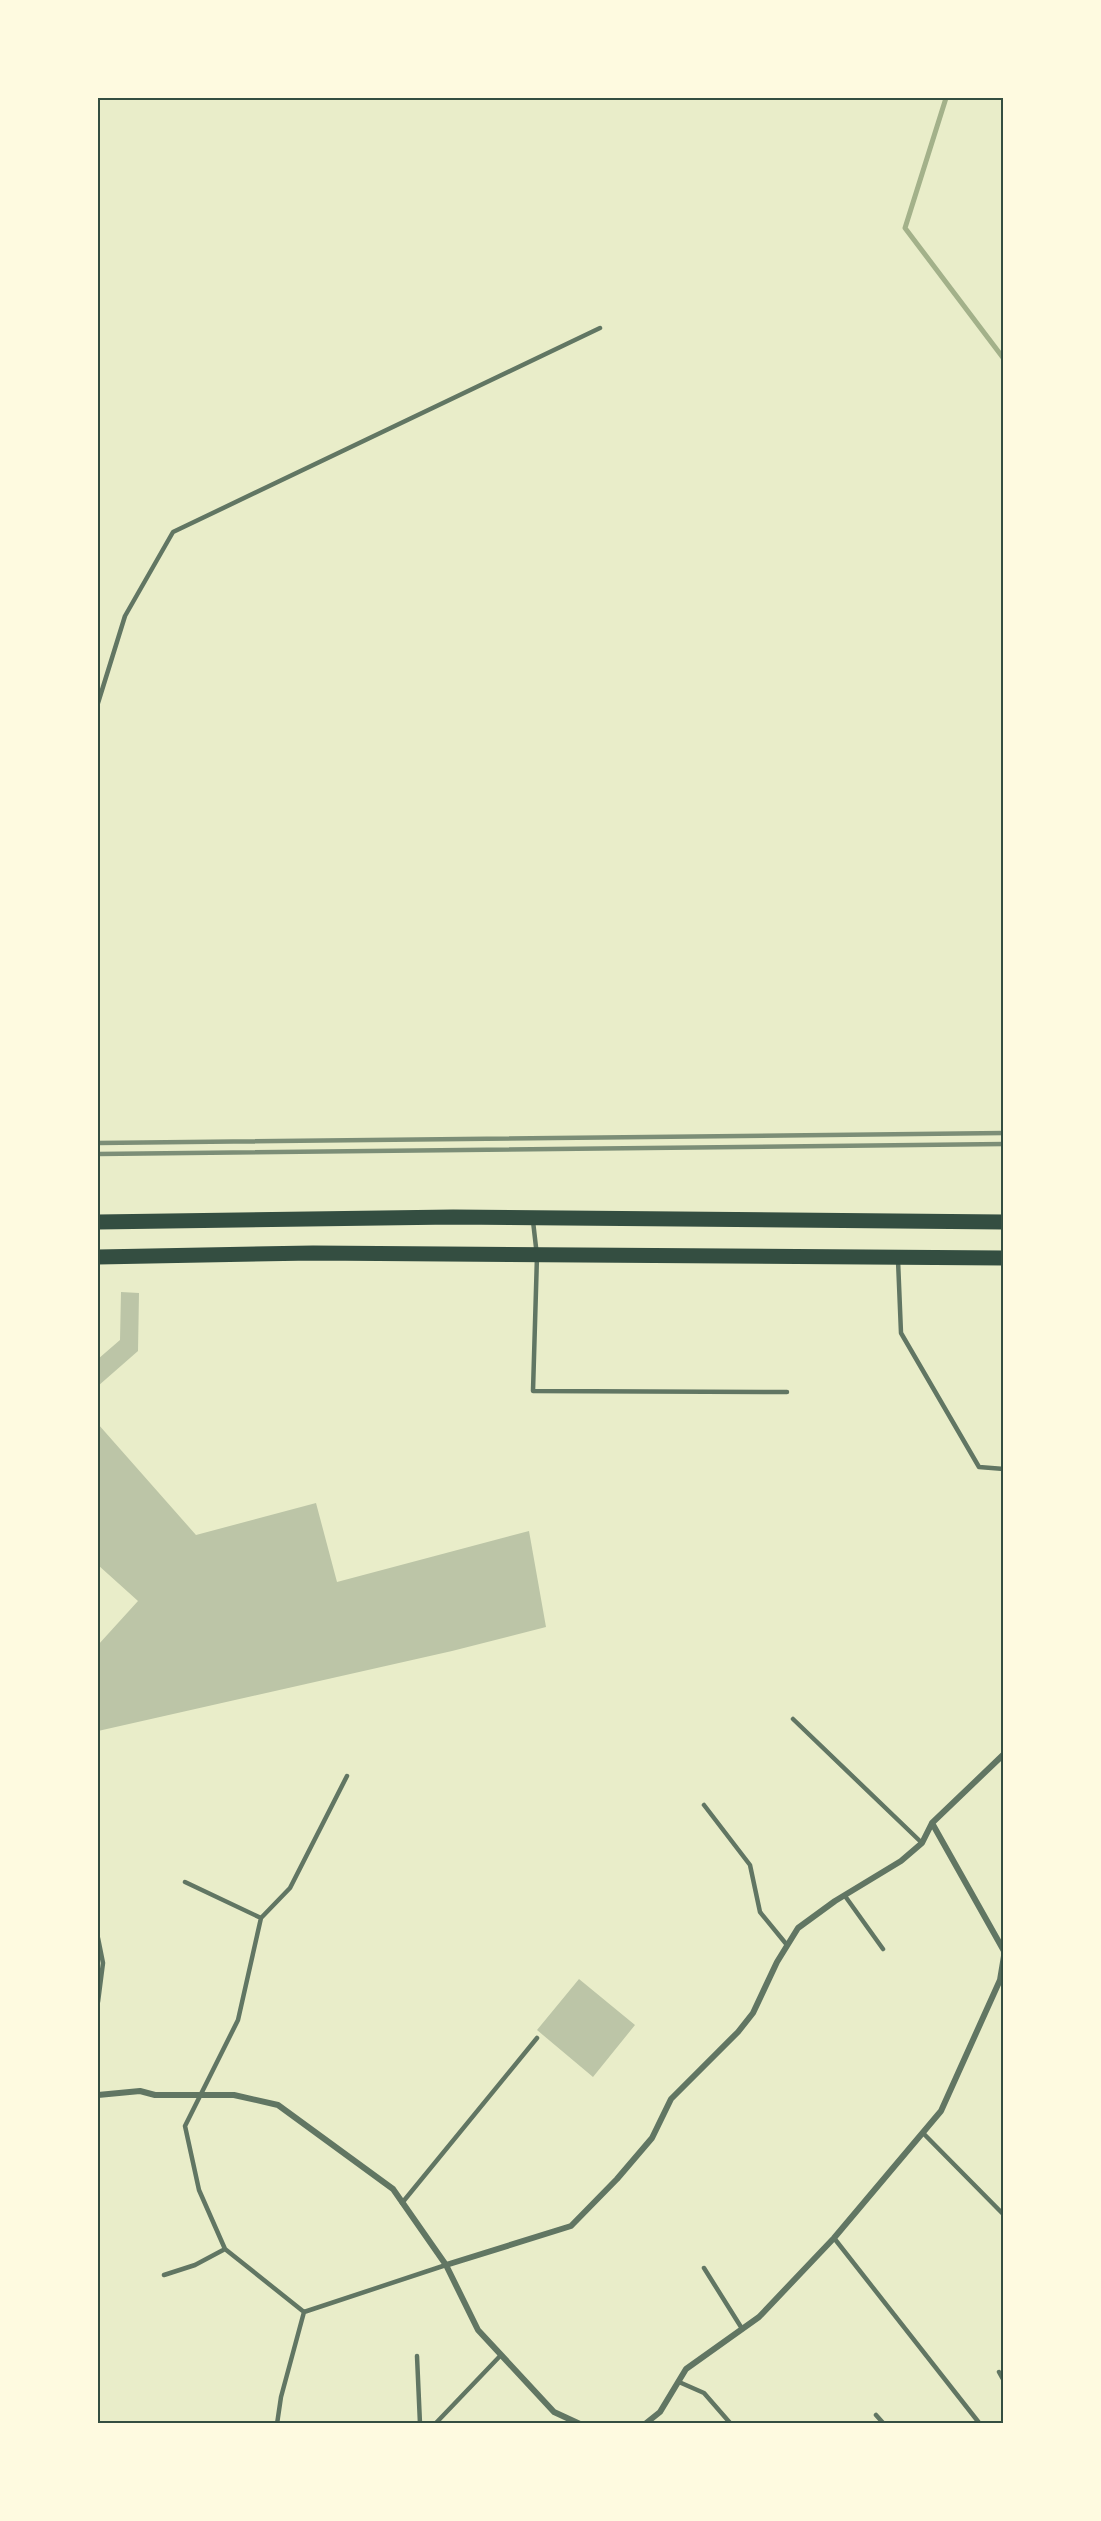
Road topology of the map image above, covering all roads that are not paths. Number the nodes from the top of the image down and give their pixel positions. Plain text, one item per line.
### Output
1 (600, 328) dead end
2 (98, 703) edge
3 (533, 1217) junction
4 (98, 1222) edge
5 (1004, 1222) edge
6 (537, 1256) junction
7 (98, 1257) edge
8 (898, 1257) junction
9 (1004, 1258) edge
10 (787, 1392) dead end
11 (1004, 1469) edge
12 (793, 1719) dead end
13 (1004, 1754) edge
14 (347, 1776) dead end
15 (704, 1805) dead end
16 (932, 1823) junction
17 (922, 1844) junction
18 (185, 1882) dead end
19 (845, 1896) junction
20 (261, 1918) junction
21 (98, 1938) edge
22 (788, 1945) junction
23 (883, 1949) dead end
24 (1004, 1951) edge
25 (1004, 1956) edge
26 (98, 2002) edge
27 (537, 2038) dead end
28 (200, 2093) junction
29 (98, 2095) edge
30 (923, 2133) junction
31 (402, 2203) junction
32 (1004, 2215) edge
33 (834, 2238) junction
34 (225, 2249) junction
35 (446, 2265) junction
36 (704, 2268) dead end
37 (164, 2275) dead end
38 (304, 2312) junction
39 (741, 2327) junction
40 (501, 2355) junction
41 (417, 2356) dead end
42 (999, 2372) dead end
43 (1004, 2381) edge
44 (679, 2382) junction
45 (876, 2415) dead end
46 (277, 2424) edge
47 (420, 2424) edge
48 (435, 2424) edge
49 (580, 2424) edge
50 (645, 2424) edge
51 (731, 2424) edge
52 (884, 2424) edge
53 (980, 2424) edge

1 - 2 lane
3 - 4 main road
3 - 5 main road
3 - 6 lane
6 - 7 main road
6 - 8 main road
6 - 10 lane
8 - 9 main road
8 - 11 lane
12 - 17 lane
13 - 16 street
14 - 20 lane
15 - 22 lane
16 - 17 street
16 - 24 street
17 - 19 street
18 - 20 lane
19 - 22 street
19 - 23 lane
20 - 28 lane
21 - 26 lane
22 - 35 street
25 - 30 street
27 - 31 lane
28 - 29 street
28 - 31 street
28 - 34 lane
30 - 32 lane
30 - 33 street
31 - 35 street
33 - 39 street
33 - 53 lane
34 - 37 lane
34 - 38 lane
35 - 38 lane
35 - 40 street
36 - 39 lane
38 - 46 lane
39 - 44 street
40 - 48 lane
40 - 49 street
41 - 47 lane
42 - 43 lane
44 - 50 street
44 - 51 lane
45 - 52 lane

